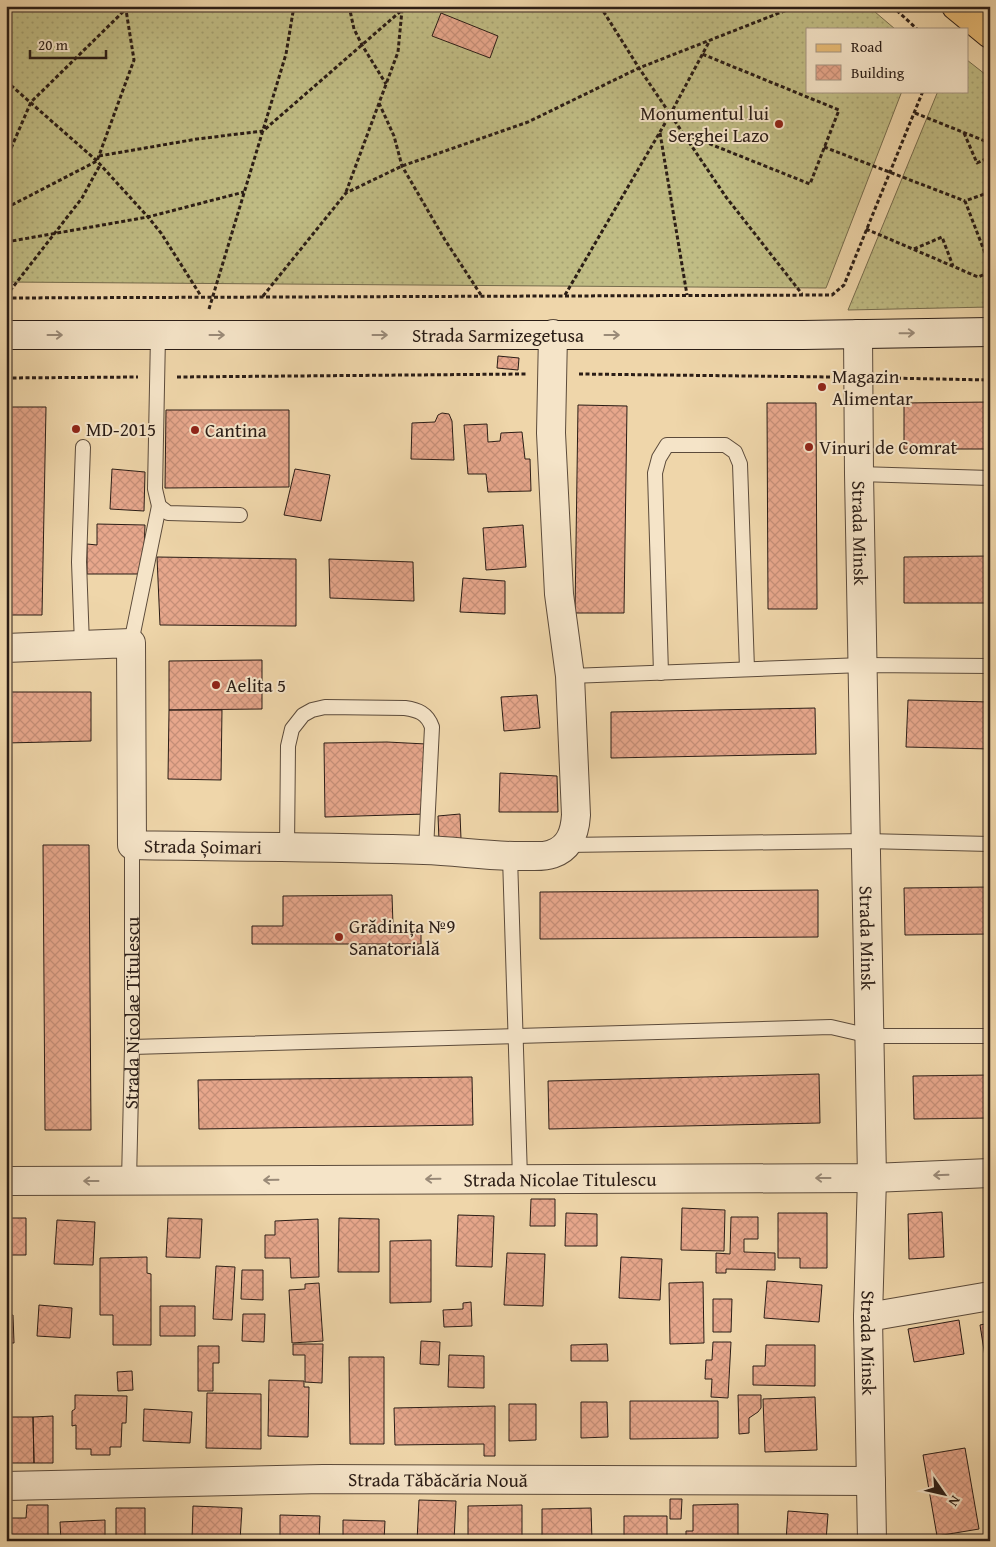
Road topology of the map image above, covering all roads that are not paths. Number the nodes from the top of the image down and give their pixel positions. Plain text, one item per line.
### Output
1 (956, 6) edge
2 (990, 34) edge
3 (990, 332) edge
4 (553, 334) junction
5 (858, 334) junction
6 (6, 335) edge
7 (158, 335) junction
8 (83, 447) dead end
9 (859, 474) junction
10 (990, 478) edge
11 (159, 506) junction
12 (240, 515) dead end
13 (132, 643) junction
14 (82, 645) junction
15 (6, 648) edge
16 (863, 665) junction
17 (990, 666) edge
18 (747, 670) junction
19 (661, 673) junction
20 (570, 676) junction
21 (866, 841) junction
22 (990, 844) edge
23 (132, 845) junction
24 (566, 845) junction
25 (287, 848) junction
26 (426, 850) junction
27 (510, 857) junction
28 (514, 1036) junction
29 (870, 1036) junction
30 (990, 1036) edge
31 (132, 1047) junction
32 (990, 1173) edge
33 (520, 1178) junction
34 (872, 1178) junction
35 (6, 1181) edge
36 (129, 1181) junction
37 (990, 1296) edge
38 (868, 1317) junction
39 (871, 1481) junction
40 (6, 1486) edge
41 (872, 1541) edge

1 - 2 main road
5 -> 3 street, Strada Sarmizegetusa
4 -> 5 street, Strada Sarmizegetusa
7 -> 4 street, Strada Sarmizegetusa
4 - 20 street
5 - 9 street, Strada Minsk
6 -> 7 street, Strada Sarmizegetusa
7 - 11 lane
8 - 14 lane
9 - 10 lane
9 - 16 street, Strada Minsk
11 - 12 lane
11 - 13 lane
13 - 14 street
13 - 23 street, Strada Șoimari
14 - 15 street
16 - 17 lane
16 - 18 lane
16 - 21 street, Strada Minsk
18 - 19 lane
18 - 19 lane
19 - 20 lane
20 - 24 street
21 - 22 lane
21 - 24 lane
21 - 29 street, Strada Minsk
23 - 25 street, Strada Șoimari
23 - 31 lane, Strada Nicolae Titulescu
24 - 27 street, Strada Șoimari
25 - 26 street, Strada Șoimari
25 - 26 lane
26 - 27 street, Strada Șoimari
27 - 28 lane
28 - 29 lane
28 - 31 lane
28 - 33 lane
29 - 30 lane
29 - 34 street, Strada Minsk
31 - 36 lane, Strada Nicolae Titulescu
32 -> 34 street, Strada Nicolae Titulescu
34 -> 33 street, Strada Nicolae Titulescu
33 -> 36 street, Strada Nicolae Titulescu
34 - 38 street, Strada Minsk
36 -> 35 street, Strada Nicolae Titulescu
37 - 38 street
38 - 39 street, Strada Minsk
39 - 40 street, Strada Tăbăcăria Nouă
39 - 41 street, Strada Minsk

